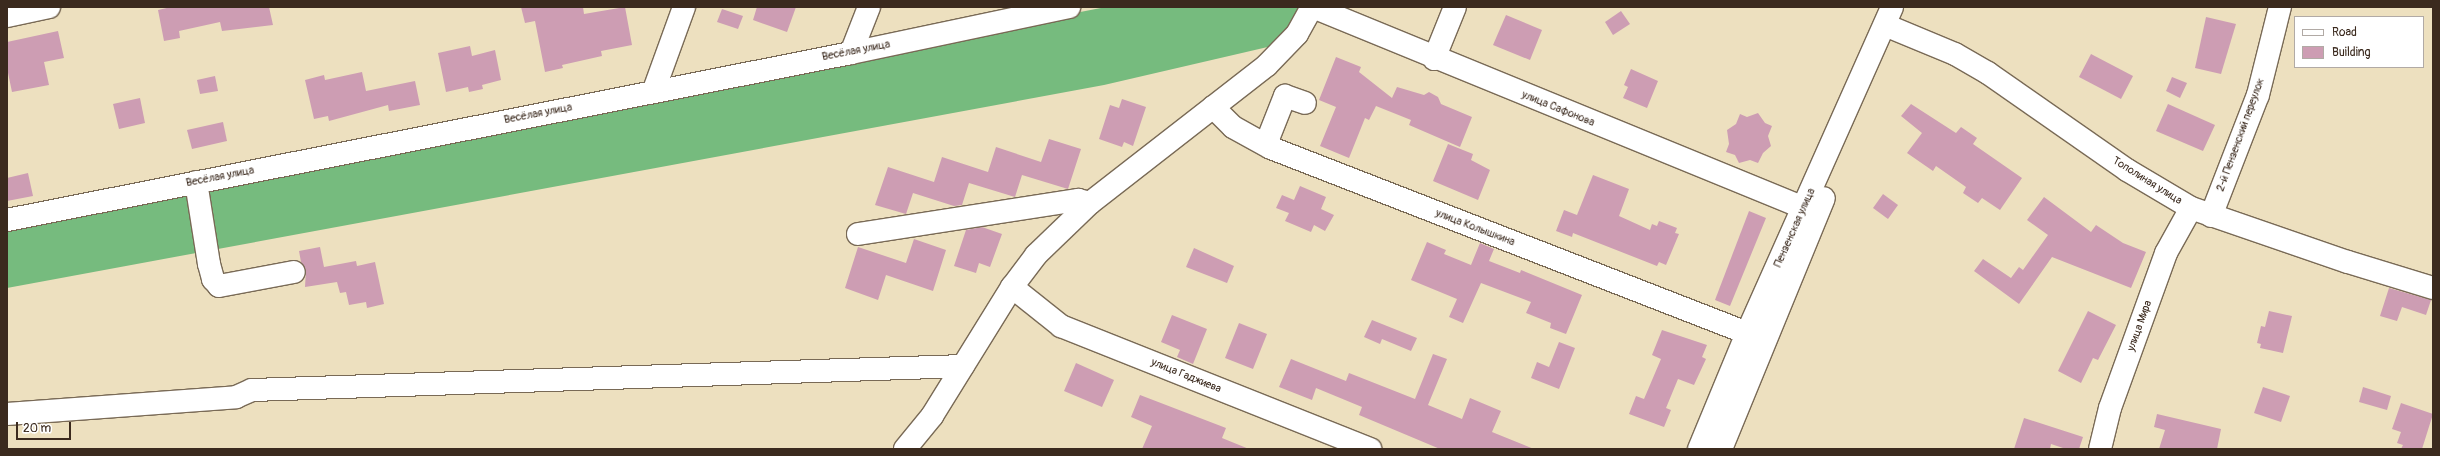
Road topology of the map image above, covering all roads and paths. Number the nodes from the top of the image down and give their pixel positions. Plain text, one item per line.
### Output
1 (49, 7) edge
2 (684, 7) edge
3 (869, 7) edge
4 (1069, 7) edge
5 (1313, 7) edge
6 (1454, 7) edge
7 (2280, 7) edge
8 (7, 16) edge
9 (1888, 16) edge
10 (851, 53) junction
11 (1434, 59) junction
12 (654, 90) junction
13 (1305, 103) dead end
14 (1213, 106) junction
15 (1266, 144) junction
16 (196, 182) junction
17 (1090, 203) junction
18 (1804, 208) junction
19 (2191, 208) junction
20 (2211, 216) junction
21 (7, 220) edge
22 (858, 234) dead end
23 (294, 272) dead end
24 (1012, 287) junction
25 (2433, 288) edge
26 (1747, 334) junction
27 (963, 366) junction
28 (7, 414) edge
29 (905, 449) edge
30 (1370, 449) edge
31 (1699, 449) edge
32 (1721, 449) edge
33 (2100, 449) edge

1 - 8 street
2 - 12 street
3 - 10 street
4 - 10 street, Весёлая улица
5 - 11 street, улица Сафонова
5 - 14 street
6 - 11 street
7 - 20 street, 2-й Пензенский переулок
9 - 18 street, Пензенская улица
9 - 19 street, Тополиная улица
9 - 32 street
10 - 12 street, Весёлая улица
11 - 18 street, улица Сафонова
12 - 16 street, Весёлая улица
13 - 15 street
14 - 15 street, улица Колышкина
14 - 17 street
15 - 26 street, улица Колышкина
16 - 21 street, Весёлая улица
16 - 23 street
17 - 22 street
17 - 24 street
18 - 26 street, Пензенская улица
19 - 20 street, Тополиная улица
19 - 33 street, улица Мира
20 - 25 street, Тополиная улица
24 - 27 street
24 - 30 street, улица Гаджиева
26 - 31 street, Пензенская улица
27 - 28 street
27 - 29 street

